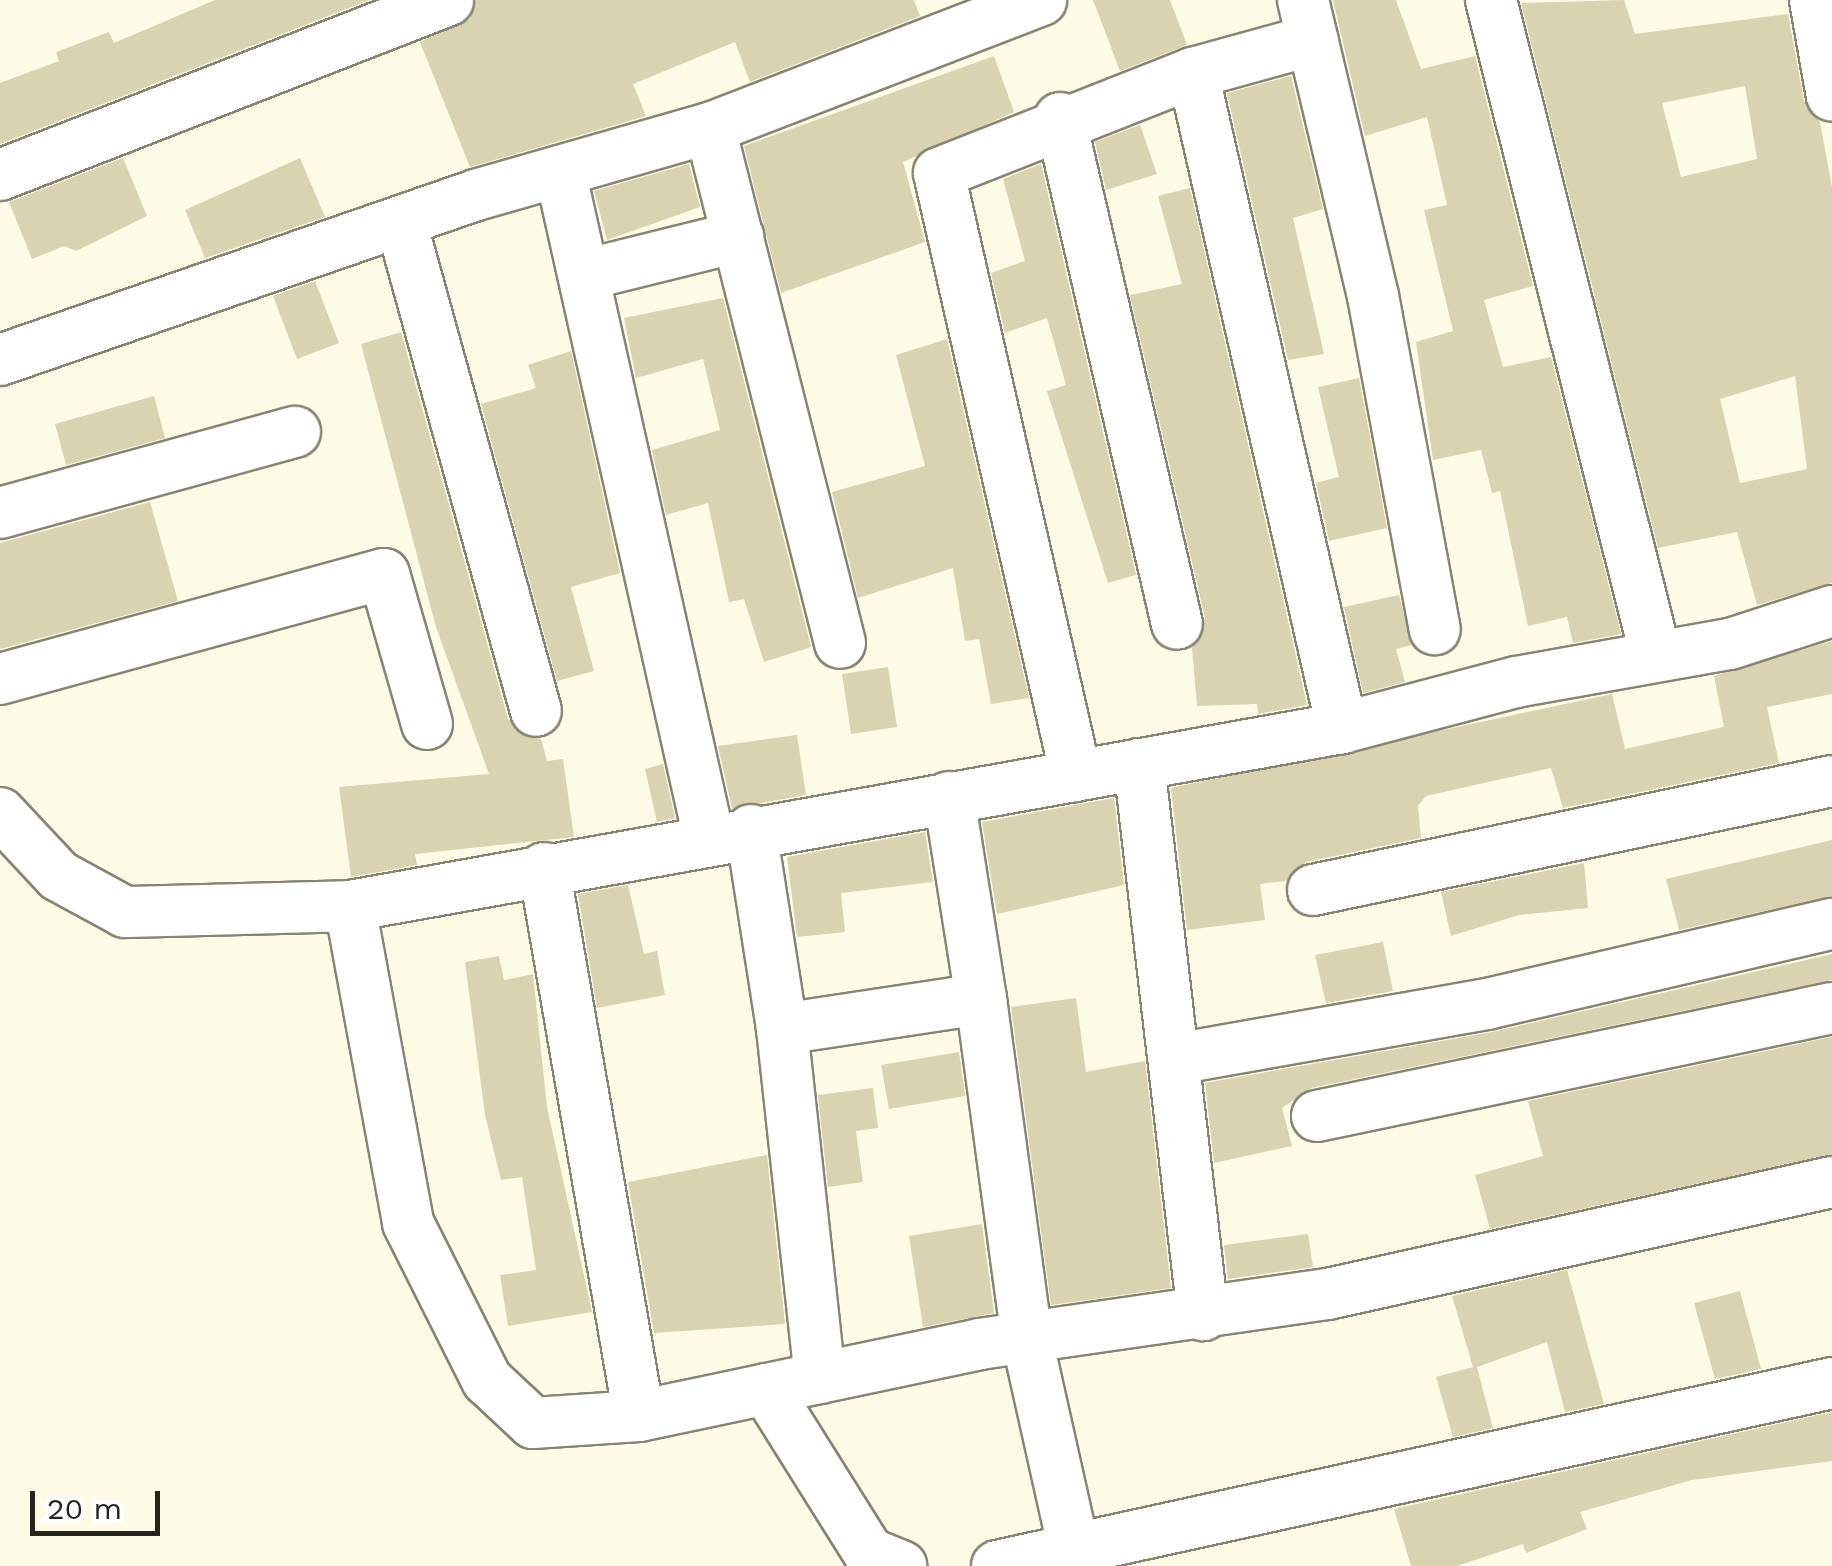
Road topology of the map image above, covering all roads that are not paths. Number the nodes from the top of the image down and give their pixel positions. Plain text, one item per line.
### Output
1 (448, 0) edge
2 (1041, 0) edge
3 (1490, 0) edge
4 (1815, 0) edge
5 (1308, 20) edge
6 (1193, 72) junction
7 (1832, 96) edge
8 (1060, 118) junction
9 (710, 128) junction
10 (560, 171) junction
11 (0, 175) edge
12 (401, 222) junction
13 (738, 237) junction
14 (584, 275) junction
15 (0, 360) edge
16 (294, 432) dead end
17 (0, 513) edge
18 (1832, 610) edge
19 (1177, 624) dead end
20 (1435, 629) dead end
21 (840, 642) dead end
22 (1656, 658) junction
23 (0, 678) edge
24 (536, 711) dead end
25 (427, 724) dead end
26 (1342, 728) junction
27 (1140, 764) junction
28 (1076, 776) junction
29 (1832, 781) edge
30 (948, 797) junction
31 (0, 813) edge
32 (730, 834) junction
33 (544, 868) junction
34 (1314, 890) dead end
35 (350, 906) junction
36 (1832, 924) edge
37 (982, 1000) junction
38 (1832, 1008) edge
39 (782, 1029) junction
40 (1175, 1059) junction
41 (1316, 1116) dead end
42 (1832, 1182) edge
43 (1203, 1316) junction
44 (1027, 1339) junction
45 (820, 1378) junction
46 (1832, 1382) edge
47 (766, 1389) junction
48 (638, 1416) junction
49 (1074, 1550) junction
50 (902, 1566) edge
51 (998, 1566) edge

1 - 11 street
2 - 9 street
3 - 22 street
4 - 7 street
5 - 6 street
5 - 20 street
6 - 8 street
6 - 26 street
8 - 19 street
8 - 28 street
9 - 10 street
9 - 13 street
10 - 12 street
10 - 14 street
12 - 15 street
12 - 24 street
13 - 14 street
13 - 21 street
14 - 32 street
16 - 17 street
18 - 22 street
22 - 26 street
23 - 25 street
26 - 27 street
27 - 28 street
27 - 40 street
28 - 30 street
29 - 34 street
30 - 32 street
30 - 37 street
31 - 35 street
32 - 33 street
32 - 39 street
33 - 35 street
33 - 48 street
35 - 48 street
36 - 40 street
37 - 39 street
37 - 44 street
38 - 41 street
39 - 45 street
40 - 43 street
42 - 43 street
43 - 44 street
44 - 45 street
44 - 49 street
45 - 47 street
46 - 49 street
47 - 48 street
47 - 50 street
49 - 51 street

